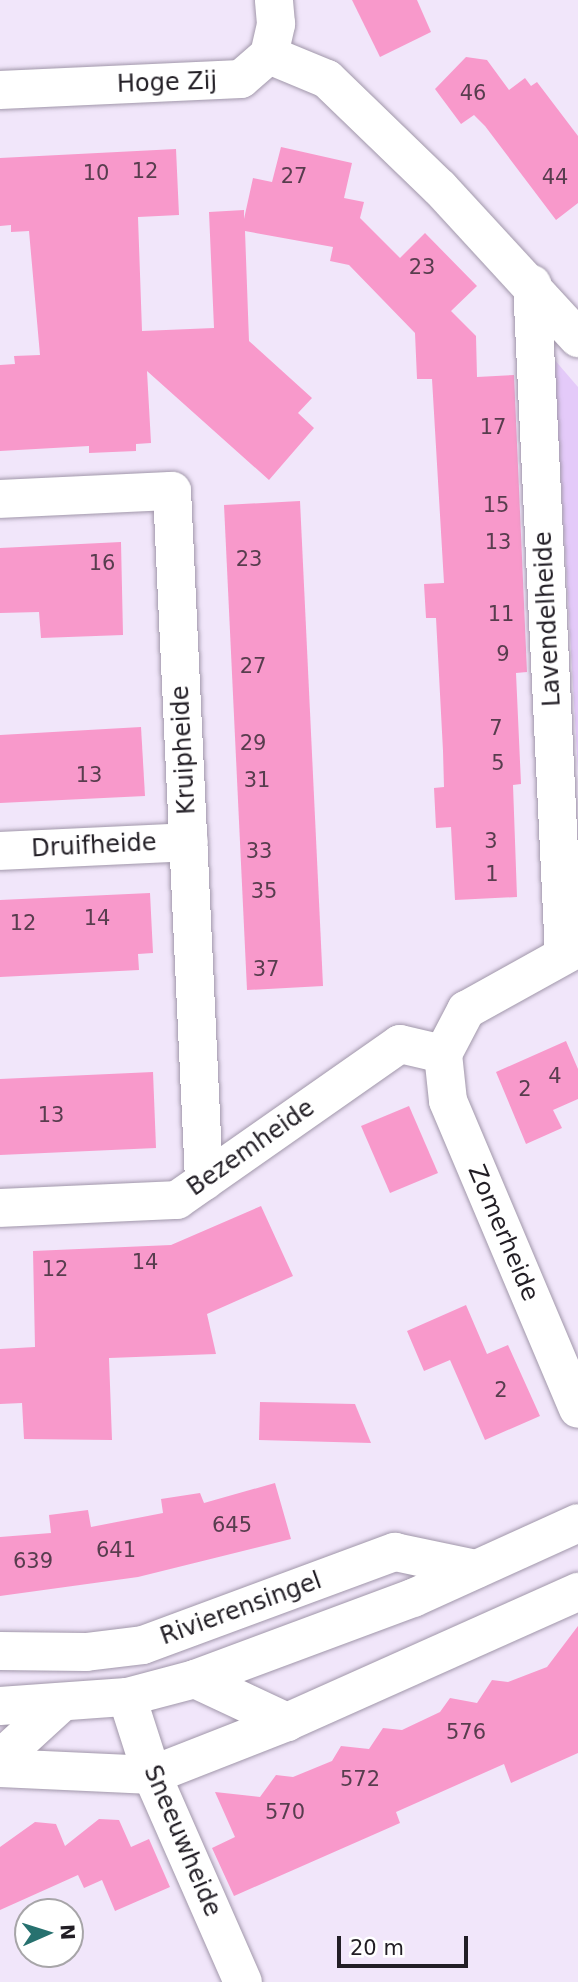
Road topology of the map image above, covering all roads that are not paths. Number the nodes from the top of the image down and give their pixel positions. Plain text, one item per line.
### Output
1 (274, 0) edge
2 (269, 55) junction
3 (0, 90) edge
4 (532, 284) junction
5 (578, 338) edge
6 (0, 499) edge
7 (188, 842) junction
8 (0, 851) edge
9 (571, 951) edge
10 (443, 1054) junction
11 (204, 1181) junction
12 (0, 1208) edge
13 (578, 1409) edge
14 (578, 1524) edge
15 (476, 1569) junction
16 (578, 1592) edge
17 (0, 1651) edge
18 (195, 1679) junction
19 (127, 1697) junction
20 (59, 1705) junction
21 (0, 1706) edge
22 (287, 1722) junction
23 (0, 1759) edge
24 (0, 1768) edge
25 (152, 1776) junction
26 (243, 1982) edge

1 - 2 street
2 - 3 street, Hoge Zij
2 - 4 street
4 - 5 street
4 - 9 street, Lavendelheide
6 - 7 street, Kruipheide
7 - 8 street, Druifheide
7 - 11 street, Kruipheide
9 - 10 street, Lavendelheide
10 - 11 street, Bezemheide
10 - 13 street, Zomerheide
11 - 12 street, Bezemheide
14 - 15 street, Rivierensingel
15 - 17 street, Rivierensingel
15 - 18 street, Rivierensingel
16 - 22 street
18 - 19 street, Rivierensingel
18 - 22 street, Rivierensingel
19 - 20 street, Rivierensingel
19 - 25 street, Sneeuwheide
20 - 21 street, Rivierensingel
20 - 23 street
22 - 25 street
24 - 25 street
25 - 26 street, Sneeuwheide

